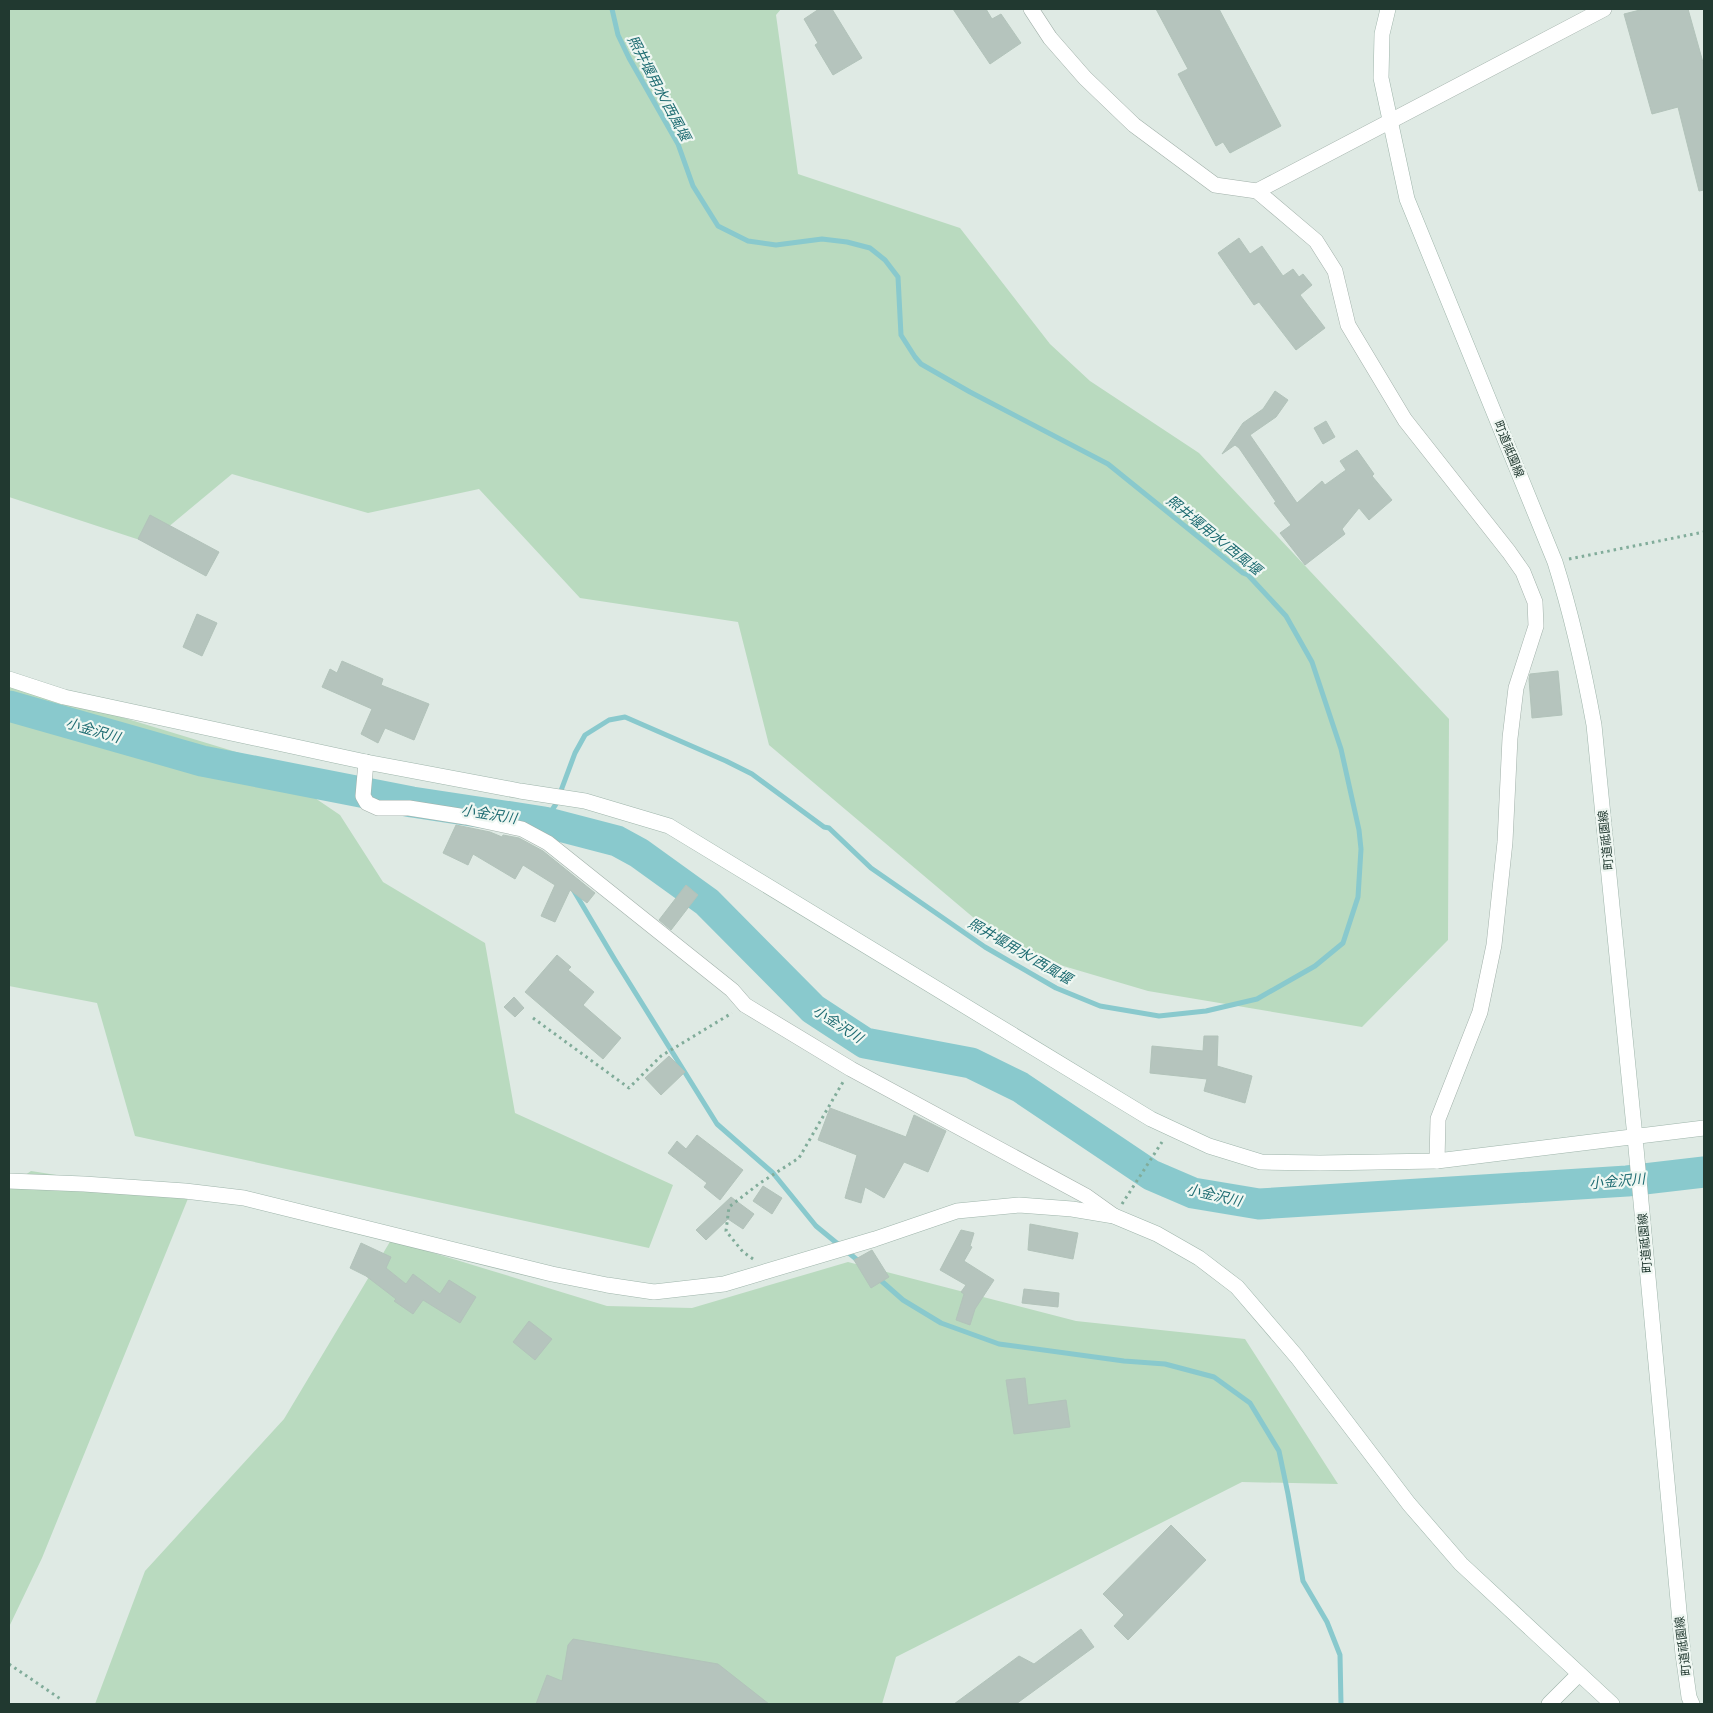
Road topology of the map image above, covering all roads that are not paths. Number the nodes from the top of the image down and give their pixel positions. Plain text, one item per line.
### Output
1 (1031, 9) edge
2 (1388, 9) edge
3 (1604, 9) edge
4 (1390, 121) junction
5 (1257, 191) junction
6 (9, 679) edge
7 (366, 762) junction
8 (1704, 1128) edge
9 (1635, 1137) junction
10 (1437, 1161) junction
11 (9, 1181) edge
12 (1114, 1216) junction
13 (1579, 1674) junction
14 (1549, 1704) edge
15 (1612, 1704) edge
16 (1692, 1704) edge

1 - 5 street
2 - 4 street, 町道祗園線
3 - 4 street
4 - 5 street
4 - 9 street, 町道祗園線
5 - 10 street
6 - 7 street
7 - 10 street
7 - 12 street
8 - 9 street
9 - 10 street
9 - 16 street, 町道祗園線
11 - 12 street
12 - 13 street
13 - 14 street
13 - 15 street

